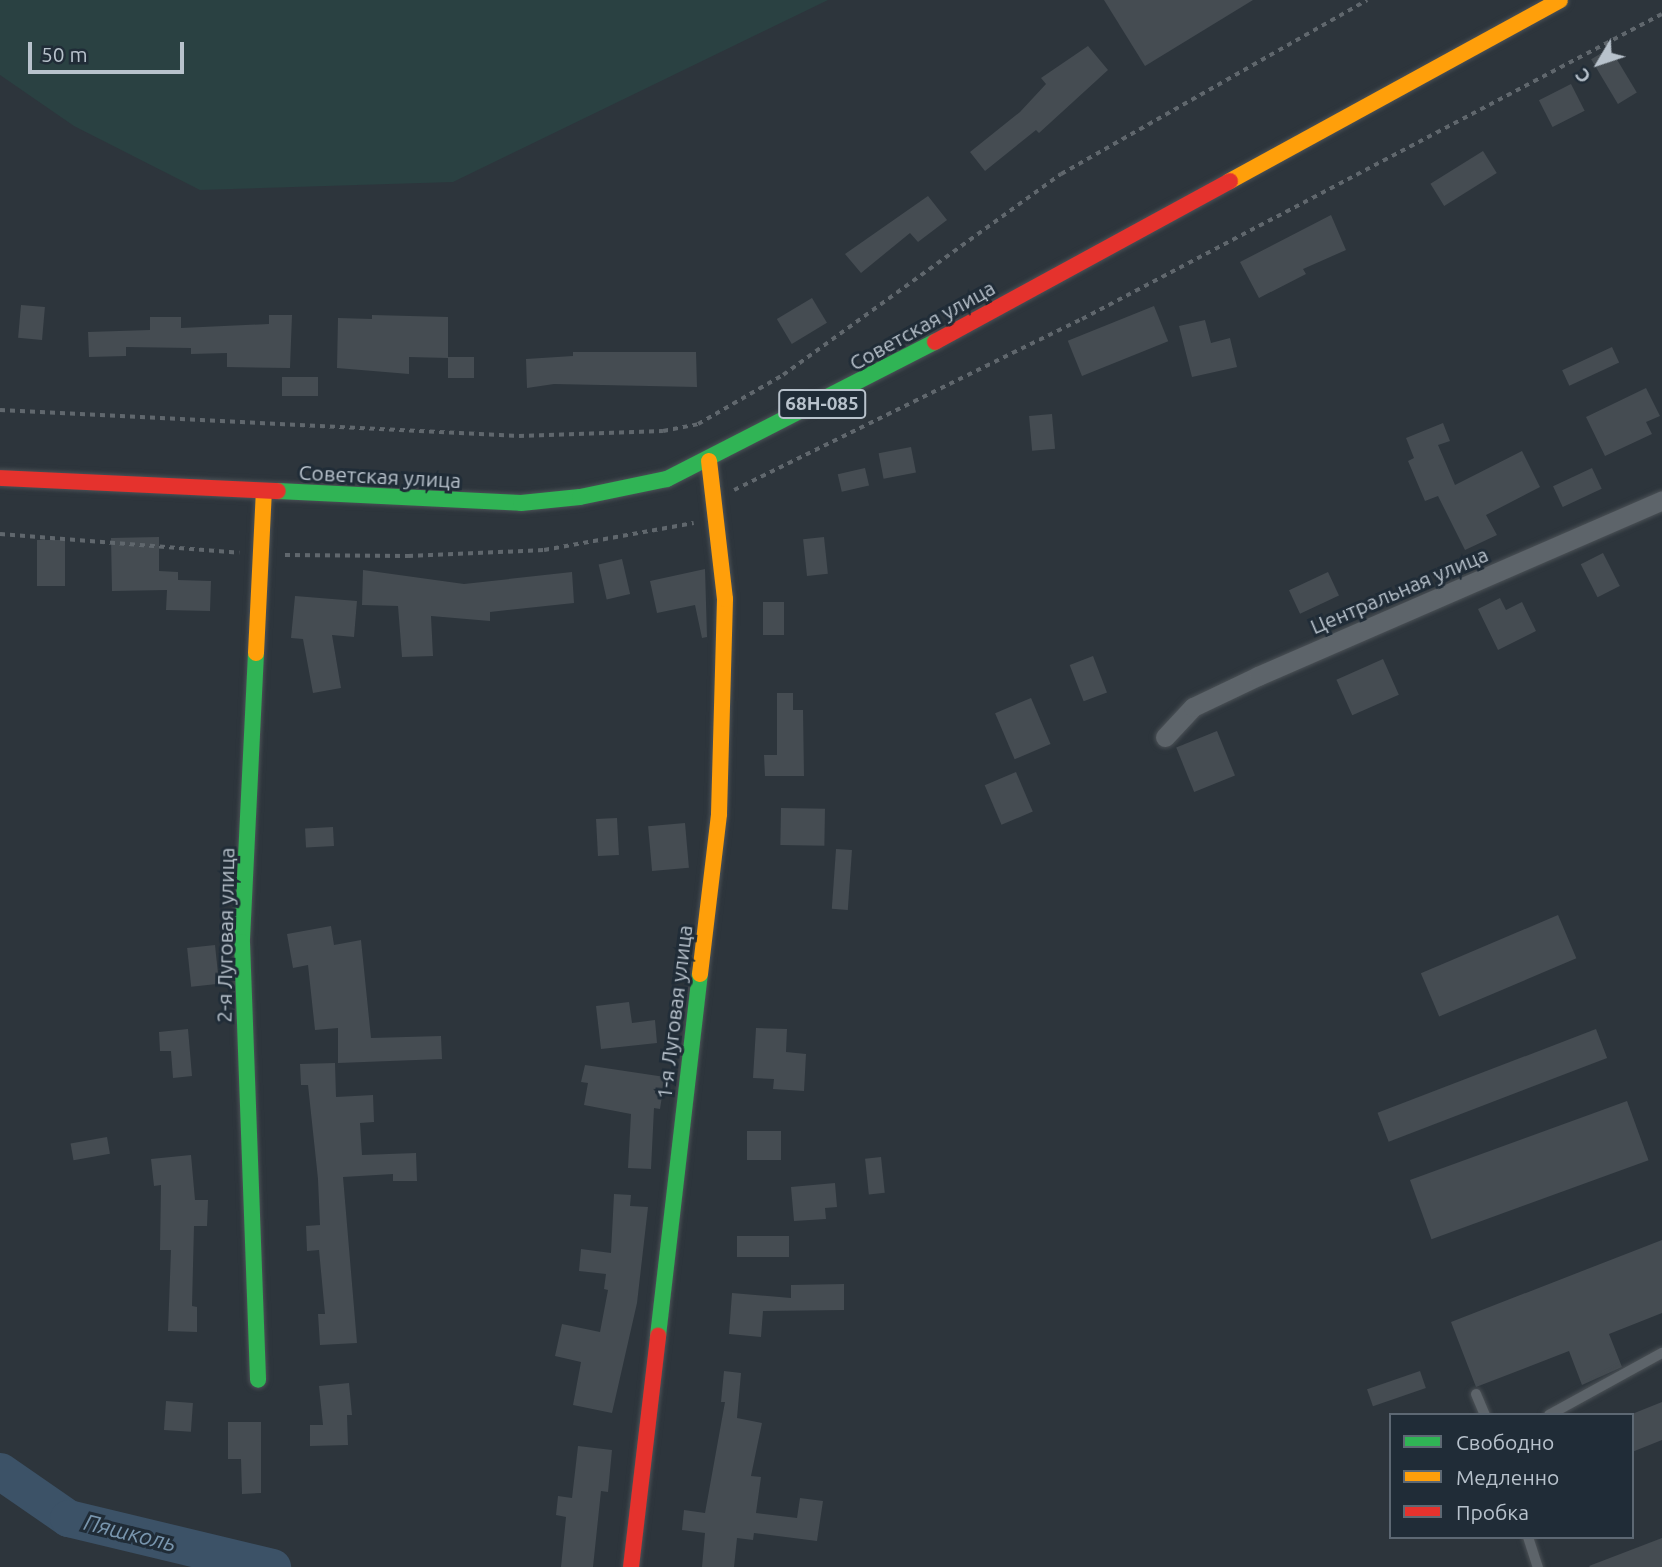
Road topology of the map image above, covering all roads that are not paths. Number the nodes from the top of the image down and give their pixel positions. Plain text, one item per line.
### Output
1 (1560, 0) edge
2 (709, 461) junction
3 (0, 478) edge
4 (264, 491) junction
5 (1662, 500) edge
6 (1165, 737) dead end
7 (1662, 1353) edge
8 (258, 1380) dead end
9 (1476, 1394) dead end
10 (1484, 1413) edge
11 (1553, 1413) edge
12 (1529, 1539) edge
13 (631, 1567) edge
14 (1538, 1567) edge

1 - 2 street, Советская улица / 68Н-085
2 - 4 street, Советская улица / 68Н-085
2 - 13 street, 1-я Луговая улица
3 - 4 street, Советская улица / 68Н-085
4 - 8 street, 2-я Луговая улица
5 - 6 street, Центральная улица
7 - 11 lane
9 - 10 lane
12 - 14 lane

